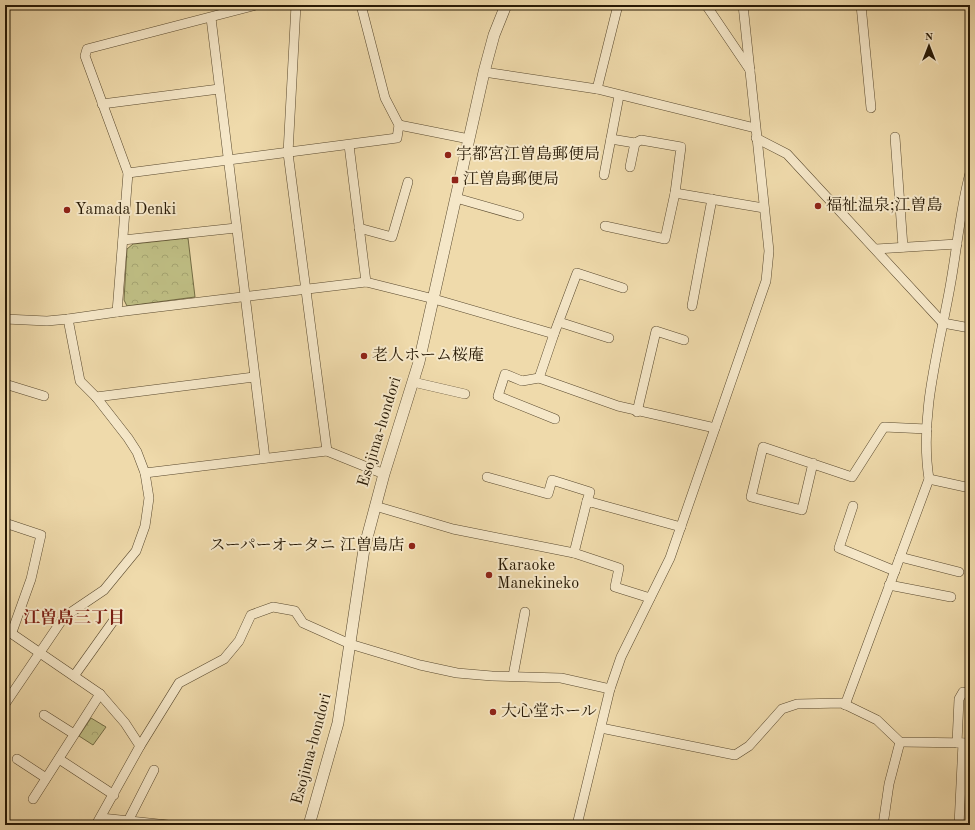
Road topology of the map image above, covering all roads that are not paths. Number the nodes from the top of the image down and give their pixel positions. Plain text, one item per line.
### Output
1 (256, 5) edge
2 (296, 5) edge
3 (361, 5) edge
4 (506, 5) edge
5 (618, 5) edge
6 (706, 5) edge
7 (743, 5) edge
8 (861, 5) edge
9 (211, 18) junction
10 (484, 72) junction
11 (751, 72) junction
12 (219, 89) junction
13 (597, 90) junction
14 (619, 96) junction
15 (102, 104) junction
16 (871, 108) dead end
17 (398, 125) junction
18 (755, 128) junction
19 (895, 137) dead end
20 (756, 138) junction
21 (469, 139) junction
22 (611, 139) junction
23 (635, 143) junction
24 (349, 145) junction
25 (288, 153) junction
26 (228, 160) junction
27 (630, 167) dead end
28 (128, 173) junction
29 (970, 173) edge
30 (604, 175) dead end
31 (408, 182) dead end
32 (675, 193) junction
33 (456, 198) junction
34 (712, 199) junction
35 (764, 208) junction
36 (519, 216) dead end
37 (605, 226) dead end
38 (236, 228) junction
39 (359, 228) junction
40 (122, 240) junction
41 (957, 244) junction
42 (903, 247) junction
43 (876, 249) junction
44 (366, 282) junction
45 (305, 288) junction
46 (623, 288) dead end
47 (244, 297) junction
48 (434, 299) junction
49 (692, 306) dead end
50 (117, 312) junction
51 (5, 319) edge
52 (68, 319) junction
53 (559, 322) junction
54 (943, 322) junction
55 (970, 328) edge
56 (554, 334) junction
57 (609, 338) dead end
58 (684, 340) dead end
59 (254, 377) junction
60 (539, 378) junction
61 (412, 382) junction
62 (5, 384) edge
63 (466, 394) dead end
64 (44, 396) dead end
65 (96, 397) junction
66 (636, 412) junction
67 (555, 418) dead end
68 (715, 428) junction
69 (927, 429) junction
70 (327, 451) junction
71 (265, 458) junction
72 (812, 463) junction
73 (145, 473) junction
74 (384, 474) junction
75 (487, 477) dead end
76 (929, 479) junction
77 (970, 488) edge
78 (587, 501) junction
79 (375, 506) junction
80 (853, 506) dead end
81 (5, 523) edge
82 (681, 527) junction
83 (574, 553) junction
84 (900, 556) junction
85 (895, 571) junction
86 (959, 572) dead end
87 (890, 585) junction
88 (951, 596) dead end
89 (650, 598) junction
90 (525, 612) dead end
91 (114, 620) dead end
92 (8, 630) edge
93 (350, 644) junction
94 (40, 654) junction
95 (74, 676) junction
96 (513, 676) junction
97 (610, 689) junction
98 (100, 694) junction
99 (970, 694) edge
100 (5, 704) edge
101 (845, 705) junction
102 (44, 715) dead end
103 (601, 728) junction
104 (74, 734) junction
105 (900, 742) junction
106 (963, 743) edge
107 (140, 746) junction
108 (17, 759) dead end
109 (59, 759) junction
110 (154, 770) dead end
111 (46, 778) junction
112 (114, 796) junction
113 (33, 799) dead end
114 (128, 821) junction
115 (98, 822) edge
116 (147, 824) edge
117 (168, 825) edge
118 (309, 825) edge
119 (577, 825) edge
120 (883, 825) edge
121 (959, 825) edge

1 - 9 street
2 - 25 street
3 - 17 street
4 - 10 street, Esojima-hondori
5 - 13 street
6 - 11 street
7 - 11 street
8 - 16 street
9 - 12 street
9 - 15 street
10 - 13 street
10 - 21 street, Esojima-hondori
11 - 18 street
12 - 15 street
12 - 26 street
13 - 14 street
14 - 18 street
14 - 22 street
15 - 28 street
17 - 21 street
17 - 24 street
18 - 20 street
19 - 42 street
20 - 35 street
20 - 43 street
21 - 33 street, Esojima-hondori
22 - 23 street
22 - 30 street
23 - 27 street
23 - 32 street
24 - 25 street
24 - 39 street
25 - 26 street
25 - 45 street
26 - 28 street
26 - 38 street
28 - 40 street
29 - 41 street
31 - 39 street
32 - 34 street
32 - 37 street
33 - 36 street
33 - 48 street, Esojima-hondori
34 - 35 street
34 - 49 street
35 - 68 street
38 - 40 street
38 - 47 street
39 - 44 street
40 - 50 street
41 - 42 street
41 - 54 street
42 - 43 street
43 - 54 street
44 - 45 street
44 - 48 street
45 - 47 street
45 - 70 street
46 - 53 street
47 - 50 street
47 - 59 street
48 - 56 street
48 - 61 street, Esojima-hondori
50 - 52 street
51 - 52 street
52 - 65 street
53 - 56 street
53 - 57 street
54 - 55 street
54 - 69 street
56 - 60 street
58 - 66 street
59 - 65 street
59 - 71 street
60 - 66 street
60 - 67 street
61 - 63 street
61 - 74 street, Esojima-hondori
62 - 64 street
65 - 73 street
66 - 68 street
68 - 82 street
69 - 72 street
69 - 76 street
70 - 71 street
70 - 74 street
71 - 73 street
72 - 72 street
73 - 94 street
74 - 79 street, Esojima-hondori
75 - 78 street
76 - 77 street
76 - 84 street
78 - 82 street
78 - 83 street
79 - 83 street
79 - 93 street, Esojima-hondori
80 - 85 street
81 - 92 street
82 - 89 street
83 - 89 street
84 - 85 street
84 - 86 street
85 - 87 street
87 - 88 street
87 - 101 street
89 - 97 street
90 - 96 street
91 - 95 street
92 - 94 street
93 - 96 street
93 - 107 street
93 - 118 street, Esojima-hondori
94 - 95 street
94 - 100 street
95 - 98 street
96 - 97 street
97 - 103 street
98 - 104 street
98 - 107 street
99 - 106 street
101 - 103 street
101 - 105 street
102 - 104 street
103 - 119 street
104 - 109 street
105 - 106 street
105 - 120 street
106 - 121 street
107 - 112 street
108 - 111 street
109 - 111 street
109 - 112 street
110 - 114 street
111 - 113 street
112 - 115 street
114 - 115 street
114 - 116 street
116 - 117 street

